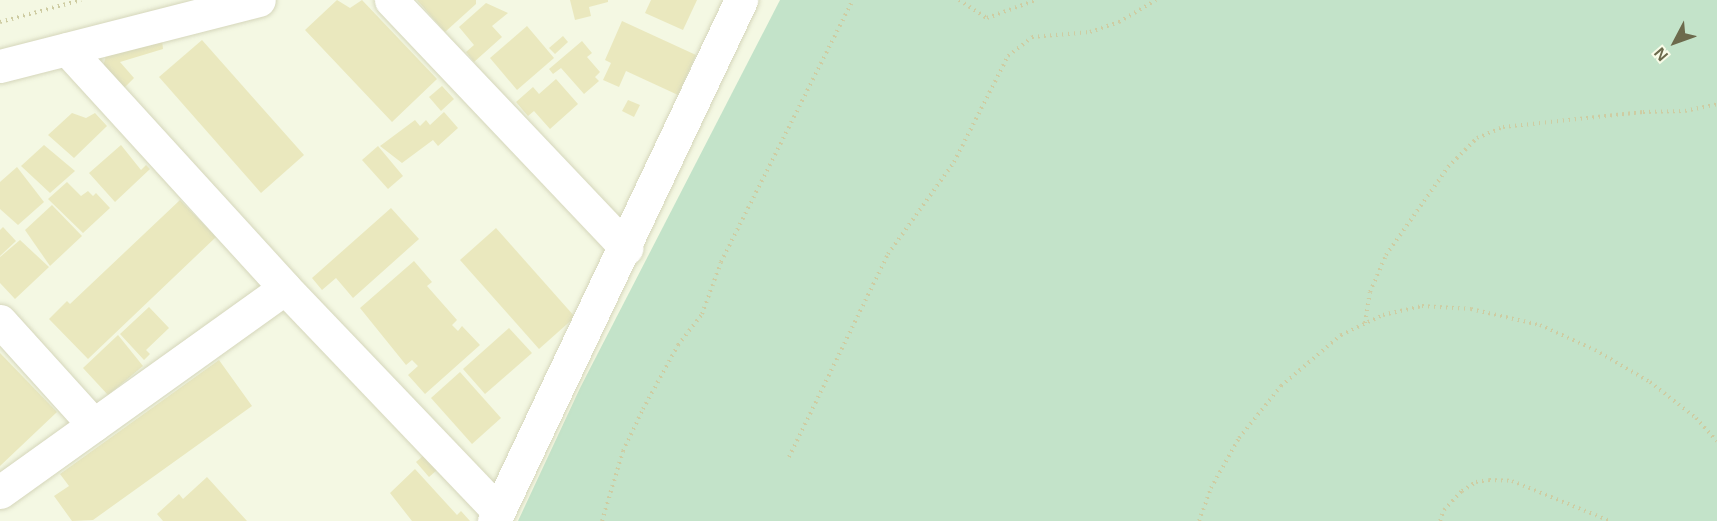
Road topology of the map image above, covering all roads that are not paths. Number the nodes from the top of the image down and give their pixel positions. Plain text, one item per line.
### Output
1 (259, 0) edge
2 (391, 0) edge
3 (741, 0) edge
4 (67, 49) junction
5 (0, 66) edge
6 (626, 248) junction
7 (285, 288) junction
8 (0, 321) edge
9 (94, 424) junction
10 (0, 492) edge
11 (496, 516) edge

1 - 4 street
2 - 6 street
3 - 6 street
4 - 5 street
4 - 7 street
6 - 11 street
7 - 9 street
7 - 11 street
8 - 9 street
9 - 10 street

